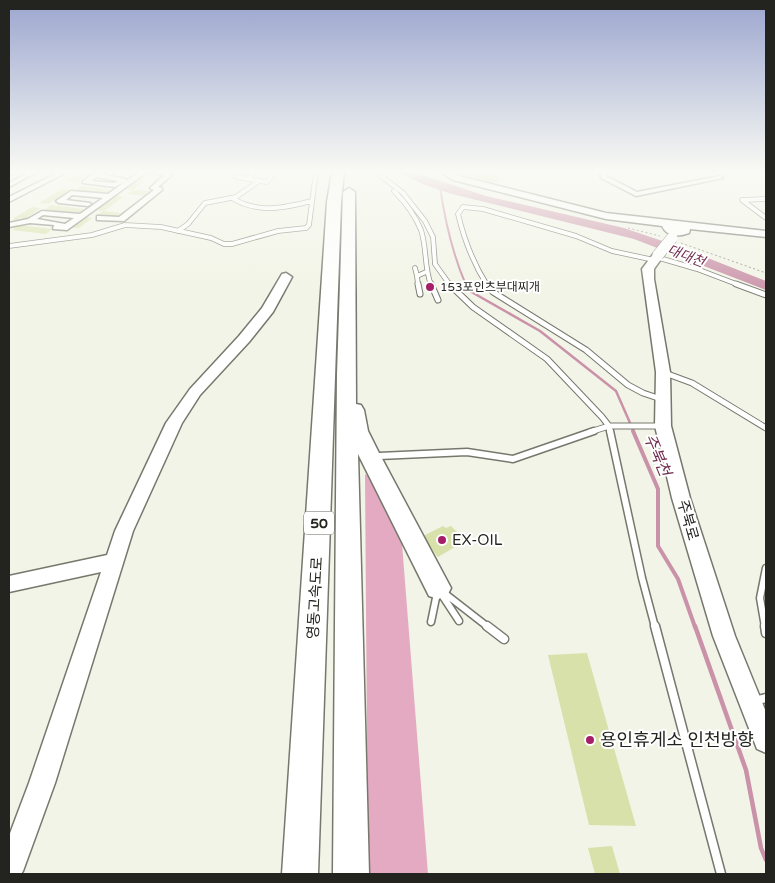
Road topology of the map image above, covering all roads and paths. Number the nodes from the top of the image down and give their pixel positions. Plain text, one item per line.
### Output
1 (42, 213) edge
2 (45, 213) edge
3 (84, 213) edge
4 (130, 213) edge
5 (196, 213) edge
6 (310, 213) edge
7 (333, 213) edge
8 (348, 213) edge
9 (411, 213) edge
10 (420, 213) edge
11 (459, 213) edge
12 (497, 213) edge
13 (595, 213) edge
14 (80, 216) junction
15 (100, 218) dead end
16 (629, 220) joint
17 (30, 221) junction
18 (9, 225) edge
19 (676, 230) junction
20 (178, 231) junction
21 (766, 234) edge
22 (9, 246) edge
23 (656, 257) junction
24 (415, 268) dead end
25 (426, 272) junction
26 (417, 276) junction
27 (286, 277) dead end
28 (420, 294) dead end
29 (766, 295) edge
30 (438, 300) dead end
31 (663, 372) junction
32 (346, 374) junction
33 (663, 399) junction
34 (609, 426) junction
35 (659, 426) junction
36 (766, 428) edge
37 (379, 456) dead end
38 (114, 561) junction
39 (766, 568) edge
40 (9, 584) edge
41 (438, 588) junction
42 (459, 620) dead end
43 (431, 622) dead end
44 (766, 633) edge
45 (504, 639) dead end
46 (758, 700) edge
47 (766, 741) edge
48 (302, 842) junction
49 (9, 871) edge
50 (293, 874) edge
51 (300, 874) edge
52 (351, 874) edge
53 (721, 874) edge

1 - 17 street
2 - 14 street
3 - 14 street
4 - 15 street
5 - 20 lane
6 - 20 lane
7 - 48 highway, 영동고속도로 / 50
8 - 32 highway, 영동고속도로 / 50
9 - 25 lane
10 - 34 lane
11 - 33 lane
12 - 23 lane
13 - 16 street
14 - 17 street
16 - 19 main road
17 - 18 street
19 - 21 street
19 - 23 street, 주북로, bridge
20 - 22 lane
23 - 29 lane
23 - 31 street, 주북로
24 - 26 lane
25 - 26 lane
25 - 30 lane
26 - 28 lane
27 - 38 street
31 - 33 street, 주북로
31 - 36 lane
32 - 41 highway
32 - 52 highway, 영동고속도로 / 50
33 - 35 street, 주북로
34 - 35 lane
34 - 37 lane
34 - 53 lane
35 - 46 street, 주북로
38 - 40 street
38 - 49 street
39 - 44 lane
41 - 42 lane
41 - 43 lane
41 - 45 lane
46 - 47 street, 주북로
48 - 50 lane
48 - 51 highway, 영동고속도로 / 50

